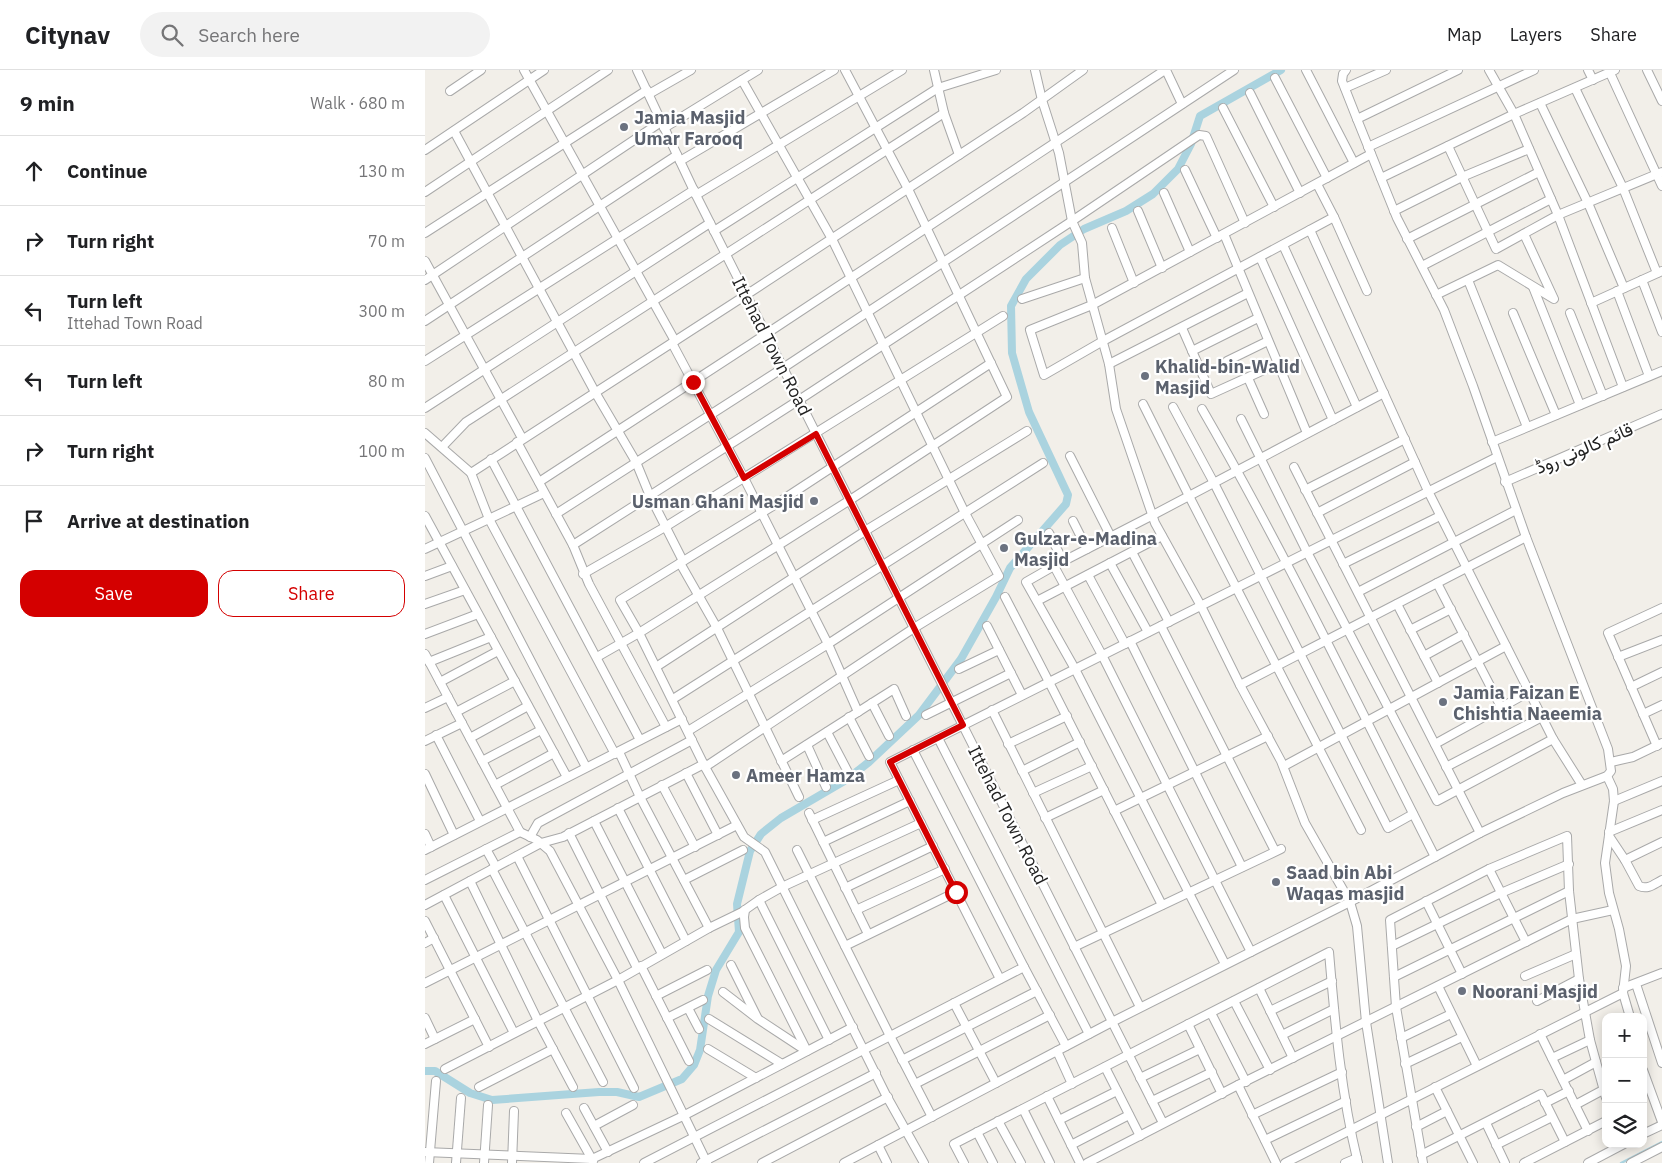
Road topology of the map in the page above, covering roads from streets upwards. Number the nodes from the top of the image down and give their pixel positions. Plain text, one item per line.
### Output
1 (481, 70) edge
2 (524, 70) edge
3 (544, 70) edge
4 (608, 70) edge
5 (637, 70) edge
6 (691, 70) edge
7 (758, 70) edge
8 (834, 70) edge
9 (845, 70) edge
10 (902, 70) edge
11 (933, 70) edge
12 (996, 70) edge
13 (1035, 70) edge
14 (1083, 70) edge
15 (1165, 70) edge
16 (1234, 70) edge
17 (1306, 70) edge
18 (1346, 70) edge
19 (1385, 70) edge
20 (1458, 70) edge
21 (1489, 70) edge
22 (1588, 70) edge
23 (1647, 70) edge
24 (1530, 71) edge
25 (1613, 71) edge
26 (749, 72) edge
27 (1275, 78) dead end
28 (530, 79) junction
29 (742, 80) junction
30 (1593, 80) junction
31 (1498, 86) junction
32 (938, 88) junction
33 (1345, 88) junction
34 (1575, 88) junction
35 (450, 91) dead end
36 (648, 92) junction
37 (1250, 93) dead end
38 (859, 97) junction
39 (1042, 100) junction
40 (1662, 101) edge
41 (1540, 103) junction
42 (1182, 104) junction
43 (1223, 108) dead end
44 (547, 110) junction
45 (761, 113) junction
46 (944, 113) junction
47 (1514, 114) junction
48 (1357, 119) junction
49 (663, 125) junction
50 (875, 128) junction
51 (454, 131) junction
52 (1055, 142) junction
53 (565, 143) junction
54 (780, 146) junction
55 (1448, 146) junction
56 (1529, 149) junction
57 (425, 150) edge
58 (1370, 150) junction
59 (887, 151) junction
60 (959, 155) junction
61 (678, 158) junction
62 (470, 162) junction
63 (1353, 163) junction
64 (1185, 170) dead end
65 (1539, 172) junction
66 (1659, 173) edge
67 (582, 174) junction
68 (1462, 177) junction
69 (798, 178) junction
70 (1327, 178) junction
71 (1381, 178) junction
72 (1065, 182) junction
73 (1317, 184) junction
74 (1662, 186) edge
75 (1623, 188) junction
76 (908, 189) junction
77 (425, 192) edge
78 (695, 192) junction
79 (487, 193) junction
80 (1164, 193) dead end
81 (1300, 193) junction
82 (1551, 199) junction
83 (810, 200) junction
84 (1588, 203) junction
85 (1475, 204) junction
86 (600, 206) junction
87 (1273, 207) junction
88 (1138, 211) dead end
89 (1394, 211) junction
90 (1558, 215) junction
91 (1334, 217) junction
92 (1072, 221) junction
93 (710, 223) junction
94 (1245, 223) junction
95 (505, 226) junction
96 (926, 228) junction
97 (1112, 228) dead end
98 (1310, 230) junction
99 (714, 231) junction
100 (1488, 232) junction
101 (425, 233) edge
102 (1524, 234) junction
103 (1221, 236) junction
104 (618, 238) junction
105 (832, 239) junction
106 (1407, 239) junction
107 (1283, 244) junction
108 (1190, 252) junction
109 (726, 255) junction
110 (522, 257) junction
111 (1260, 257) junction
112 (425, 261) edge
113 (943, 262) junction
114 (1422, 266) junction
115 (1162, 268) junction
116 (1238, 268) junction
117 (635, 270) junction
118 (1660, 272) edge
119 (433, 274) junction
120 (851, 278) junction
121 (1085, 278) junction
122 (425, 280) edge
123 (1469, 280) junction
124 (1642, 280) junction
125 (1134, 283) junction
126 (1533, 287) junction
127 (539, 288) junction
128 (1620, 290) junction
129 (1367, 291) dead end
130 (1248, 293) junction
131 (747, 295) junction
132 (959, 296) junction
133 (1437, 296) junction
134 (1023, 299) dead end
135 (653, 302) junction
136 (1591, 303) junction
137 (449, 305) junction
138 (1092, 305) junction
139 (867, 312) junction
140 (1513, 312) dead end
141 (1570, 313) dead end
142 (1003, 316) dead end
143 (1258, 318) junction
144 (425, 321) edge
145 (557, 322) junction
146 (1182, 328) junction
147 (1662, 332) edge
148 (766, 334) junction
149 (977, 334) junction
150 (466, 335) junction
151 (1103, 341) junction
152 (1268, 341) junction
153 (673, 342) junction
154 (883, 345) junction
155 (1192, 351) junction
156 (573, 353) junction
157 (1227, 360) dead end
158 (425, 361) edge
159 (991, 363) junction
160 (1109, 364) junction
161 (1277, 364) junction
162 (783, 368) junction
163 (485, 369) junction
164 (1662, 371) edge
165 (1649, 376) junction
166 (1248, 378) junction
167 (901, 381) junction
168 (693, 382) junction
169 (1623, 387) junction
170 (595, 392) junction
171 (1384, 393) junction
172 (1603, 396) junction
173 (501, 400) junction
174 (799, 400) junction
175 (1143, 404) dead end
176 (1580, 405) junction
177 (1173, 407) dead end
178 (1357, 407) junction
179 (425, 408) edge
180 (1202, 409) dead end
181 (916, 412) junction
182 (711, 414) junction
183 (1264, 414) dead end
184 (1662, 414) edge
185 (1556, 415) junction
186 (1241, 420) dead end
187 (1333, 420) junction
188 (1527, 428) junction
189 (617, 431) junction
190 (1027, 431) dead end
191 (425, 433) edge
192 (1307, 433) junction
193 (816, 434) junction
194 (1405, 439) junction
195 (520, 440) junction
196 (1492, 442) junction
197 (728, 446) junction
198 (932, 446) junction
199 (441, 448) junction
200 (1070, 456) dead end
201 (1497, 457) junction
202 (425, 458) edge
203 (1261, 458) junction
204 (491, 459) junction
205 (636, 462) junction
206 (1415, 462) junction
207 (1043, 463) dead end
208 (832, 466) junction
209 (1293, 468) dead end
210 (1237, 470) junction
211 (471, 473) junction
212 (744, 478) junction
213 (949, 480) junction
214 (539, 482) junction
215 (1505, 482) junction
216 (1214, 483) junction
217 (1305, 490) junction
218 (1428, 492) junction
219 (545, 493) junction
220 (650, 496) junction
221 (1189, 496) junction
222 (850, 500) junction
223 (517, 506) junction
224 (1516, 510) junction
225 (762, 513) junction
226 (965, 513) junction
227 (1317, 513) junction
228 (556, 514) junction
229 (425, 516) edge
230 (1153, 516) junction
231 (1440, 516) junction
232 (489, 519) junction
233 (1018, 520) dead end
234 (1073, 521) dead end
235 (665, 527) junction
236 (463, 531) junction
237 (865, 531) junction
238 (1049, 533) dead end
239 (1162, 536) junction
240 (1111, 537) junction
241 (1526, 538) junction
242 (1331, 540) junction
243 (1454, 542) junction
244 (439, 543) junction
245 (981, 543) junction
246 (573, 545) junction
247 (777, 546) junction
248 (425, 549) edge
249 (1087, 549) junction
250 (1132, 552) junction
251 (1307, 552) junction
252 (1063, 561) junction
253 (682, 562) junction
254 (1110, 563) junction
255 (1286, 563) junction
256 (1343, 564) junction
257 (452, 566) junction
258 (883, 566) junction
259 (1054, 566) junction
260 (1467, 567) junction
261 (583, 574) junction
262 (1088, 574) junction
263 (425, 576) edge
264 (1260, 576) junction
265 (793, 578) junction
266 (1437, 583) junction
267 (1065, 586) junction
268 (1237, 588) junction
269 (465, 590) junction
270 (1357, 592) junction
271 (700, 595) junction
272 (1005, 597) dead end
273 (899, 598) junction
274 (1037, 601) junction
275 (425, 604) edge
276 (1397, 604) junction
277 (1201, 606) junction
278 (1662, 608) edge
279 (1451, 609) junction
280 (811, 611) junction
281 (478, 614) junction
282 (1371, 618) junction
283 (1169, 622) junction
284 (987, 626) dead end
285 (1161, 626) junction
286 (717, 628) junction
287 (914, 628) junction
288 (1347, 630) junction
289 (1411, 630) junction
290 (1148, 632) junction
291 (425, 634) edge
292 (639, 634) junction
293 (1464, 634) junction
294 (491, 637) junction
295 (1662, 640) edge
296 (1325, 641) junction
297 (1127, 642) junction
298 (621, 644) junction
299 (828, 644) junction
300 (1506, 646) junction
301 (999, 650) junction
302 (498, 651) junction
303 (425, 654) edge
304 (1300, 654) junction
305 (1102, 655) junction
306 (1424, 656) junction
307 (597, 657) junction
308 (1618, 657) junction
309 (429, 662) junction
310 (732, 662) junction
311 (1478, 662) junction
312 (1277, 666) junction
313 (656, 667) junction
314 (959, 669) dead end
315 (1075, 669) junction
316 (433, 670) junction
317 (1662, 672) edge
318 (1011, 673) junction
319 (425, 674) edge
320 (843, 676) junction
321 (515, 681) junction
322 (440, 682) junction
323 (1049, 682) junction
324 (1438, 683) junction
325 (1240, 685) junction
326 (1631, 686) junction
327 (1529, 692) junction
328 (749, 695) junction
329 (1022, 695) junction
330 (448, 697) junction
331 (1411, 698) junction
332 (673, 699) junction
333 (950, 700) junction
334 (872, 703) junction
335 (1662, 705) edge
336 (528, 706) junction
337 (1501, 707) junction
338 (425, 708) edge
339 (1389, 709) junction
340 (992, 710) junction
341 (456, 712) junction
342 (858, 712) junction
343 (1643, 714) junction
344 (925, 715) dead end
345 (906, 716) dead end
346 (1067, 716) junction
347 (1542, 716) junction
348 (849, 718) junction
349 (682, 719) junction
350 (1366, 722) junction
351 (462, 723) junction
352 (963, 725) junction
353 (666, 727) junction
354 (765, 728) junction
355 (541, 730) junction
356 (688, 731) junction
357 (827, 732) junction
358 (436, 735) junction
359 (1341, 735) junction
360 (889, 736) dead end
361 (1268, 736) junction
362 (470, 738) junction
363 (938, 738) junction
364 (1553, 739) junction
365 (640, 740) junction
366 (692, 740) junction
367 (425, 741) edge
368 (1080, 742) junction
369 (1009, 744) junction
370 (1435, 744) junction
371 (807, 745) junction
372 (1659, 745) edge
373 (1318, 747) junction
374 (913, 750) junction
375 (617, 753) junction
376 (554, 754) junction
377 (869, 756) dead end
378 (1227, 756) junction
379 (482, 761) junction
380 (781, 761) junction
381 (1611, 762) junction
382 (705, 766) junction
383 (1092, 766) junction
384 (1284, 766) junction
385 (586, 767) junction
386 (1446, 767) junction
387 (1022, 771) junction
388 (1195, 772) junction
389 (686, 773) junction
390 (425, 774) edge
391 (629, 774) junction
392 (849, 774) dead end
393 (1607, 776) junction
394 (567, 777) junction
395 (899, 780) junction
396 (1662, 781) edge
397 (495, 785) junction
398 (1167, 785) junction
399 (1583, 785) junction
400 (662, 786) junction
401 (826, 787) dead end
402 (1457, 789) junction
403 (1104, 790) junction
404 (1033, 794) junction
405 (640, 797) junction
406 (799, 798) dead end
407 (1141, 798) junction
408 (910, 801) junction
409 (1614, 801) junction
410 (507, 808) junction
411 (618, 808) junction
412 (1662, 810) edge
413 (1115, 811) junction
414 (1413, 814) junction
415 (1045, 818) junction
416 (481, 821) junction
417 (594, 821) junction
418 (921, 823) junction
419 (737, 825) junction
420 (1361, 830) dead end
421 (521, 832) junction
422 (569, 833) junction
423 (1479, 833) junction
424 (425, 834) edge
425 (1609, 834) junction
426 (454, 835) junction
427 (718, 835) junction
428 (530, 837) junction
429 (823, 842) junction
430 (1662, 842) edge
431 (541, 843) junction
432 (933, 846) junction
433 (695, 847) junction
434 (428, 848) edge
435 (486, 849) junction
436 (743, 850) dead end
437 (797, 850) dead end
438 (517, 856) junction
439 (1435, 857) junction
440 (672, 858) junction
441 (1625, 860) junction
442 (833, 864) junction
443 (1569, 864) junction
444 (1242, 867) junction
445 (494, 868) junction
446 (945, 869) junction
447 (1489, 869) junction
448 (649, 870) junction
449 (809, 874) junction
450 (425, 880) edge
451 (684, 880) junction
452 (1215, 880) junction
453 (1662, 880) edge
454 (469, 881) junction
455 (625, 882) junction
456 (782, 887) junction
457 (845, 888) junction
458 (1569, 891) junction
459 (956, 892) junction
460 (1189, 892) junction
461 (1501, 893) junction
462 (600, 894) junction
463 (444, 895) junction
464 (759, 900) junction
465 (1426, 901) junction
466 (1350, 902) junction
467 (425, 904) edge
468 (1162, 905) junction
469 (578, 906) junction
470 (856, 910) junction
471 (1613, 910) junction
472 (744, 911) junction
473 (1514, 918) junction
474 (1572, 919) junction
475 (549, 920) junction
476 (425, 921) edge
477 (1437, 924) junction
478 (712, 926) junction
479 (526, 932) junction
480 (1103, 933) junction
481 (868, 934) junction
482 (434, 938) junction
483 (686, 941) junction
484 (1526, 942) junction
485 (425, 943) edge
486 (501, 945) junction
487 (845, 946) junction
488 (1392, 946) junction
489 (1074, 947) junction
490 (1449, 949) junction
491 (1251, 952) junction
492 (662, 954) junction
493 (1576, 954) junction
494 (476, 957) junction
495 (1225, 964) junction
496 (731, 965) dead end
497 (639, 967) junction
498 (1024, 967) junction
499 (450, 970) junction
500 (707, 970) dead end
501 (1662, 973) edge
502 (1461, 974) junction
503 (1525, 976) dead end
504 (1394, 977) junction
505 (1000, 979) junction
506 (1579, 979) junction
507 (618, 980) junction
508 (1332, 980) junction
509 (425, 983) edge
510 (1636, 984) junction
511 (1438, 986) junction
512 (1259, 988) junction
513 (1037, 991) junction
514 (1623, 991) junction
515 (723, 992) dead end
516 (587, 995) junction
517 (656, 996) junction
518 (703, 1000) dead end
519 (1234, 1001) junction
520 (1537, 1001) dead end
521 (954, 1003) junction
522 (565, 1007) junction
523 (1140, 1007) junction
524 (1396, 1007) junction
525 (689, 1008) junction
526 (1334, 1009) junction
527 (1270, 1011) junction
528 (1585, 1011) junction
529 (1211, 1012) junction
530 (1628, 1013) edge
531 (1451, 1014) junction
532 (1050, 1015) junction
533 (425, 1018) edge
534 (667, 1018) junction
535 (475, 1019) junction
536 (709, 1019) dead end
537 (757, 1019) junction
538 (538, 1021) junction
539 (1112, 1022) junction
540 (1366, 1022) junction
541 (1188, 1024) junction
542 (853, 1027) junction
543 (967, 1027) junction
544 (699, 1029) dead end
545 (514, 1033) junction
546 (1089, 1034) junction
547 (1540, 1034) junction
548 (1282, 1035) junction
549 (889, 1036) junction
550 (1337, 1037) junction
551 (1462, 1037) junction
552 (1401, 1038) junction
553 (435, 1039) junction
554 (829, 1040) junction
555 (1590, 1040) junction
556 (425, 1044) edge
557 (489, 1046) junction
558 (1066, 1046) junction
559 (553, 1049) junction
560 (708, 1049) dead end
561 (1200, 1049) junction
562 (864, 1050) junction
563 (807, 1051) junction
564 (979, 1051) junction
565 (1057, 1051) junction
566 (1129, 1055) junction
567 (1293, 1058) junction
568 (1552, 1058) junction
569 (902, 1060) junction
570 (689, 1061) dead end
571 (1596, 1062) junction
572 (1662, 1063) edge
573 (781, 1064) junction
574 (1405, 1064) junction
575 (1477, 1066) junction
576 (1105, 1067) junction
577 (445, 1069) dead end
578 (1270, 1070) junction
579 (1211, 1072) junction
580 (1342, 1072) junction
581 (876, 1073) junction
582 (756, 1078) junction
583 (1140, 1078) junction
584 (1563, 1080) junction
585 (436, 1081) dead end
586 (1647, 1081) edge
587 (603, 1082) dead end
588 (1246, 1082) junction
589 (996, 1083) junction
590 (915, 1084) junction
591 (1072, 1084) junction
592 (1238, 1085) junction
593 (479, 1086) dead end
594 (573, 1086) dead end
595 (1602, 1086) edge
596 (1435, 1087) junction
597 (634, 1088) dead end
598 (1117, 1091) junction
599 (1569, 1091) junction
600 (1602, 1091) edge
601 (1222, 1094) junction
602 (1047, 1096) junction
603 (887, 1097) junction
604 (461, 1098) dead end
605 (1411, 1099) junction
606 (1152, 1101) junction
607 (1346, 1101) junction
608 (1545, 1103) junction
609 (488, 1105) dead end
610 (633, 1105) dead end
611 (1575, 1105) junction
612 (584, 1108) dead end
613 (1023, 1109) junction
614 (514, 1111) dead end
615 (1447, 1111) junction
616 (566, 1113) dead end
617 (1129, 1115) junction
618 (1252, 1115) junction
619 (1380, 1115) junction
620 (683, 1116) junction
621 (932, 1117) junction
622 (1552, 1117) junction
623 (1059, 1120) junction
624 (998, 1121) junction
625 (1485, 1123) junction
626 (1602, 1123) edge
627 (1163, 1124) junction
628 (1662, 1124) edge
629 (594, 1126) junction
630 (1416, 1128) junction
631 (907, 1130) junction
632 (1351, 1130) junction
633 (1588, 1130) junction
634 (977, 1132) junction
635 (1647, 1132) edge
636 (1139, 1136) junction
637 (1460, 1136) junction
638 (694, 1138) junction
639 (1265, 1140) junction
640 (1565, 1142) junction
641 (878, 1145) junction
642 (1071, 1145) junction
643 (1496, 1145) junction
644 (1662, 1147) edge
645 (1616, 1148) edge
646 (427, 1152) edge
647 (608, 1152) junction
648 (456, 1154) junction
649 (484, 1159) edge
650 (1422, 1159) edge
651 (512, 1160) edge
652 (1297, 1160) edge
653 (1357, 1160) edge
654 (593, 1161) edge
655 (705, 1162) edge
656 (1470, 1162) edge
657 (429, 1163) edge
658 (456, 1163) edge
659 (644, 1163) edge
660 (762, 1163) edge
661 (844, 1163) edge
662 (887, 1163) edge
663 (923, 1163) edge
664 (964, 1163) edge
665 (993, 1163) edge
666 (1021, 1163) edge
667 (1051, 1163) edge
668 (1081, 1163) edge
669 (1087, 1163) edge
670 (1276, 1163) edge
671 (1285, 1163) edge
672 (1345, 1163) edge
673 (1388, 1163) edge
674 (1505, 1163) edge
675 (1524, 1163) edge
676 (1588, 1163) edge
677 (1632, 1163) edge

1 - 35 street
2 - 28 street
3 - 28 street
4 - 44 street
5 - 36 street, Ittehad Town Road
6 - 36 street
7 - 26 street
8 - 45 street
9 - 38 street
10 - 38 street
11 - 32 street
12 - 32 street
13 - 39 street
14 - 39 street
15 - 42 street
15 - 52 street
16 - 42 street
17 - 63 street
18 - 33 street
19 - 33 street
20 - 48 street
21 - 31 street
22 - 30 street
23 - 40 street
24 - 31 street
25 - 30 street
25 - 66 street
26 - 29 street
27 - 70 street
28 - 44 street
28 - 51 street
29 - 45 street
29 - 49 street
30 - 34 street
31 - 47 street
31 - 58 street
32 - 46 street
32 - 50 street
33 - 48 street
34 - 41 street
34 - 75 street
36 - 49 street, Ittehad Town Road
36 - 53 street
37 - 81 street
38 - 50 street
38 - 54 street
39 - 52 street
39 - 60 street
41 - 47 street
41 - 84 street
42 - 72 street
43 - 87 street
44 - 53 street
44 - 62 street
45 - 54 street
45 - 61 street
46 - 59 street
46 - 60 street
47 - 55 street
47 - 56 street
48 - 58 street
49 - 61 street, Ittehad Town Road
49 - 67 street
50 - 59 street
50 - 69 street
51 - 57 street
51 - 62 street
52 - 72 street
52 - 96 street
53 - 67 street
53 - 79 street
54 - 69 street
54 - 78 street
55 - 68 street
55 - 71 street
56 - 65 street
56 - 68 street
58 - 63 street
58 - 71 street
59 - 76 street
59 - 83 street
60 - 76 street
61 - 78 street, Ittehad Town Road
61 - 86 street
62 - 77 street
62 - 79 street
63 - 70 street
64 - 103 street
65 - 82 street
65 - 85 street
66 - 74 street
66 - 75 street
67 - 86 street
67 - 95 street
68 - 85 street
68 - 89 street
69 - 83 street
69 - 99 street
70 - 73 street
71 - 89 street
72 - 92 street
72 - 113 street
73 - 81 street
73 - 91 street
75 - 84 street
75 - 118 street
76 - 96 street
76 - 105 street
78 - 93 street, Ittehad Town Road
78 - 104 street
79 - 95 street
79 - 101 street
80 - 108 street
81 - 87 street
82 - 90 street
82 - 100 street
83 - 105 street
83 - 109 street
84 - 90 street
84 - 128 street
85 - 100 street
85 - 106 street
86 - 104 street
86 - 110 street
87 - 94 street
88 - 115 street
89 - 106 street
90 - 102 street
90 - 136 street
91 - 98 street
91 - 129 street
92 - 94 street
92 - 121 street
92 - 132 street
93 - 99 street, Ittehad Town Road
93 - 117 street
94 - 103 street
95 - 110 street
95 - 119 street
96 - 113 street
96 - 120 street
97 - 125 street
98 - 107 street
98 - 171 street
99 - 109 street, Ittehad Town Road
100 - 102 street
100 - 114 street
102 - 126 street
103 - 108 street
103 - 116 street
104 - 117 street
104 - 127 street
105 - 120 street
105 - 131 street
106 - 114 street
107 - 111 street
107 - 178 street
108 - 115 street
109 - 131 street, Ittehad Town Road
109 - 135 street
110 - 127 street
110 - 137 street
111 - 116 street
111 - 187 street
112 - 119 street
113 - 132 street
113 - 139 street
114 - 133 street
115 - 125 street
116 - 130 street
116 - 151 street
117 - 135 street
117 - 145 street
118 - 124 street
119 - 122 street
119 - 137 street
120 - 139 street
120 - 148 street
121 - 134 street
121 - 138 street
123 - 126 street
123 - 133 street
123 - 188 street
124 - 128 street
124 - 147 street
125 - 138 street
126 - 176 street
127 - 145 street
127 - 150 street
128 - 136 street
128 - 165 street
130 - 143 street
130 - 146 street
131 - 148 street, Ittehad Town Road
131 - 153 street
132 - 149 street
132 - 154 street
133 - 196 street
135 - 153 street
135 - 156 street
136 - 169 street
137 - 144 street
137 - 150 street
138 - 151 street
138 - 151 street
139 - 154 street
139 - 162 street
140 - 185 street
141 - 172 street
142 - 149 street
143 - 152 street
143 - 155 street
145 - 156 street
145 - 163 street
146 - 155 street
146 - 160 street
148 - 162 street, Ittehad Town Road
148 - 168 street
149 - 159 street
149 - 167 street
150 - 158 street
150 - 163 street
151 - 160 street
152 - 157 street
152 - 161 street
153 - 168 street
153 - 170 street
154 - 167 street
154 - 174 street
155 - 166 street
156 - 170 street
156 - 173 street
159 - 181 street
159 - 198 street
160 - 230 street
161 - 166 street
161 - 192 street
162 - 174 street, Ittehad Town Road
162 - 182 street
163 - 173 street
163 - 179 street
164 - 165 street
165 - 169 street
166 - 183 street
167 - 181 street
167 - 193 street
168 - 182 street
168 - 189 street
169 - 172 street
170 - 189 street
170 - 195 street
171 - 178 street
171 - 194 street
172 - 176 street
173 - 195 street
173 - 199 street
174 - 193 street, Ittehad Town Road
174 - 197 street
175 - 221 street
176 - 185 street
177 - 216 street
178 - 187 street
180 - 210 street
181 - 198 street
181 - 208 street
182 - 197 street
182 - 205 street
184 - 215 street, قائم کالونی روڈ
185 - 188 street
186 - 203 street
187 - 192 street
188 - 196 street
189 - 205 street
189 - 214 street
190 - 213 street
191 - 199 street
192 - 203 street
193 - 208 street, Ittehad Town Road
193 - 212 street
194 - 206 street
194 - 217 street
195 - 204 street
195 - 214 street
196 - 201 street
197 - 212 street
197 - 220 street
198 - 213 street
198 - 222 street
199 - 211 street
200 - 240 street
201 - 215 street
201 - 218 street
202 - 236 street
203 - 210 street
203 - 251 street
204 - 211 street
204 - 223 street
205 - 220 street
205 - 228 street
206 - 218 street
206 - 227 street
207 - 226 street
208 - 222 street, Ittehad Town Road
208 - 225 street
209 - 217 street
210 - 216 street
210 - 255 street
211 - 232 street
212 - 225 street
212 - 235 street
213 - 226 street
213 - 237 street
214 - 219 street
215 - 224 street
216 - 221 street
216 - 264 street
217 - 227 street
218 - 231 street
218 - 242 street
219 - 223 street
219 - 228 street
220 - 235 street
220 - 246 street
221 - 230 street
221 - 268 street
222 - 237 street, Ittehad Town Road
222 - 247 street
223 - 232 street
223 - 307 street
224 - 241 street
224 - 243 street
225 - 247 street
225 - 253 street
226 - 245 street
226 - 258 street
227 - 242 street
228 - 246 street
229 - 244 street
230 - 239 street
230 - 240 street
231 - 243 street
231 - 256 street
232 - 236 street
232 - 375 street
233 - 245 street
234 - 249 street
235 - 253 street
235 - 261 street
236 - 244 street
236 - 385 street
237 - 258 street, Ittehad Town Road
237 - 265 street
238 - 252 street
239 - 250 street
239 - 277 street
240 - 249 street
241 - 260 street
241 - 381 street
242 - 251 street
242 - 256 street
243 - 260 street
243 - 270 street
244 - 248 street
244 - 257 street
245 - 273 street
245 - 287 street
246 - 261 street
247 - 265 street
247 - 271 street
249 - 252 street
250 - 254 street
250 - 283 street
251 - 255 street
251 - 288 street
252 - 259 street
253 - 271 street
253 - 292 street
254 - 262 street
254 - 290 street
255 - 264 street
255 - 296 street
256 - 270 street
257 - 263 street
257 - 269 street
258 - 273 street, Ittehad Town Road
258 - 280 street
259 - 267 street
259 - 274 street
260 - 266 street
260 - 300 street
261 - 298 street
262 - 267 street
262 - 297 street
264 - 268 street
264 - 304 street
265 - 280 street
265 - 286 street
266 - 276 street
266 - 279 street
267 - 274 street
267 - 305 street
268 - 277 street
268 - 312 street
269 - 275 street
269 - 281 street
270 - 282 street
271 - 286 street
271 - 292 street
272 - 323 street
273 - 287 street, Ittehad Town Road
273 - 299 street
274 - 315 street
276 - 282 street
276 - 289 street
277 - 283 street
277 - 325 street
278 - 308 street
279 - 289 street
279 - 293 street
280 - 299 street
280 - 310 street
281 - 291 street
281 - 294 street
282 - 288 street
282 - 331 street
283 - 285 street
284 - 301 street
285 - 290 street
285 - 378 street
286 - 310 street
286 - 313 street
287 - 320 street
287 - 333 street, Ittehad Town Road
288 - 296 street
288 - 339 street
289 - 306 street
290 - 297 street
292 - 298 street
292 - 313 street
293 - 306 street
293 - 311 street
294 - 302 street
294 - 309 street
295 - 308 street
296 - 304 street
296 - 350 street
297 - 305 street
297 - 388 street
298 - 307 street
298 - 353 street
299 - 320 street
299 - 328 street
300 - 311 street
300 - 327 street
301 - 314 street
301 - 318 street
302 - 321 street
302 - 322 street
303 - 309 street
304 - 312 street
304 - 359 street
305 - 315 street
305 - 398 street
306 - 324 street
307 - 365 street
308 - 326 street
309 - 316 street
310 - 328 street
310 - 332 street
311 - 324 street
311 - 337 street
312 - 325 street
312 - 373 street
313 - 332 street
315 - 323 street
315 - 407 street
316 - 319 street
316 - 322 street
317 - 326 street
318 - 329 street
318 - 333 street
320 - 342 street
320 - 354 street
321 - 336 street
321 - 341 street
322 - 330 street
323 - 329 street
323 - 346 street
324 - 331 street
325 - 361 street
326 - 343 street
327 - 337 street
327 - 347 street
328 - 354 street
328 - 356 street
329 - 340 street
330 - 338 street
330 - 341 street
331 - 339 street
331 - 370 street
332 - 349 street
333 - 344 street
333 - 352 street, Ittehad Town Road
334 - 342 street
334 - 345 street
334 - 360 street
335 - 343 street
336 - 355 street
336 - 362 street
337 - 370 street
339 - 350 street
339 - 402 street
340 - 352 street
340 - 369 street
341 - 351 street
342 - 348 street
343 - 372 street
346 - 368 street
346 - 369 street
347 - 364 street
347 - 386 street
348 - 357 street
348 - 377 street
349 - 353 street
349 - 356 street
350 - 359 street
350 - 414 street
351 - 358 street
351 - 362 street
352 - 363 street
352 - 489 street, Ittehad Town Road
353 - 365 street
354 - 380 street
354 - 382 street
355 - 376 street
355 - 379 street
356 - 366 street
357 - 371 street
357 - 392 street
358 - 367 street
358 - 416 street
359 - 373 street
359 - 414 street
361 - 378 street
361 - 384 street
362 - 379 street
363 - 374 street
363 - 546 street
364 - 399 street
364 - 402 street
365 - 375 street
366 - 382 street
366 - 391 street
368 - 383 street
368 - 387 street
369 - 387 street
370 - 386 street
371 - 380 street
371 - 401 street
372 - 381 street
373 - 384 street
373 - 420 street
374 - 395 street
374 - 498 street
375 - 385 street
375 - 391 street
376 - 394 street
376 - 397 street
378 - 388 street
378 - 444 street
379 - 397 street
380 - 406 street
381 - 393 street
382 - 389 street
382 - 419 street
383 - 403 street
383 - 404 street
384 - 466 street
385 - 394 street
386 - 402 street
387 - 404 street
388 - 398 street
388 - 444 street
389 - 400 street
389 - 427 street
390 - 426 street
391 - 405 street
391 - 428 street
393 - 399 street
393 - 409 street
394 - 410 street
395 - 408 street
395 - 429 street
396 - 409 street
397 - 410 street
398 - 407 street
398 - 452 street
399 - 423 street
400 - 405 street
400 - 433 street
402 - 423 street
403 - 413 street
403 - 415 street
404 - 415 street
405 - 411 street
405 - 440 street
407 - 413 street
407 - 460 street
408 - 418 street
408 - 429 street
409 - 425 street
410 - 416 street
410 - 421 street
411 - 417 street
411 - 448 street
412 - 425 street
413 - 468 street
414 - 439 street
415 - 480 street
416 - 426 street
417 - 422 street
417 - 455 street
418 - 432 street
418 - 442 street
419 - 427 street
419 - 456 street
421 - 428 street
421 - 435 street
422 - 431 street
422 - 462 street
423 - 439 street
424 - 434 street
425 - 441 street
425 - 471 street
426 - 434 street
427 - 433 street
428 - 431 street
429 - 442 street
430 - 441 street
431 - 438 street
431 - 469 street
432 - 446 street
432 - 457 street
433 - 440 street
435 - 445 street
435 - 450 street
436 - 451 street
437 - 449 street
438 - 445 street
438 - 475 street
439 - 466 street
440 - 448 street
440 - 451 street
441 - 453 street
442 - 449 street
442 - 457 street
443 - 447 street
443 - 458 street
443 - 461 street
444 - 452 street
445 - 454 street
445 - 479 street
446 - 459 street
446 - 470 street
447 - 461 street
447 - 465 street
448 - 455 street
448 - 483 street
449 - 456 street
449 - 487 street
451 - 478 street
452 - 460 street
452 - 491 street
454 - 463 street
454 - 486 street
455 - 462 street
455 - 492 street
456 - 464 street
456 - 542 street
457 - 470 street
458 - 473 street
458 - 474 street
459 - 481 street
459 - 505 street
460 - 468 street
460 - 495 street
461 - 473 street
461 - 477 street
462 - 469 street
462 - 497 street
463 - 467 street
463 - 494 street
464 - 472 street
464 - 554 street
465 - 477 street
465 - 488 street
466 - 491 street
466 - 540 street
468 - 480 street
469 - 475 street
469 - 507 street
470 - 481 street
471 - 474 street
471 - 514 street
472 - 478 street
472 - 563 street
473 - 484 street
473 - 490 street
474 - 484 street
474 - 493 street
475 - 479 street
475 - 516 street
476 - 482 street
477 - 488 street
477 - 490 street
478 - 483 street
479 - 486 street
479 - 522 street
480 - 489 street
480 - 523 street
481 - 487 street
482 - 485 street
482 - 499 street
483 - 492 street
484 - 502 street
486 - 494 street
486 - 538 street
487 - 549 street
488 - 504 street
489 - 539 street, Ittehad Town Road
490 - 502 street
490 - 504 street
491 - 495 street
492 - 497 street
493 - 503 street
493 - 506 street
494 - 499 street
494 - 545 street
495 - 523 street
496 - 537 street
497 - 507 street
497 - 517 street
498 - 505 street
498 - 513 street
499 - 509 street
499 - 535 street
500 - 517 street
501 - 510 street
502 - 511 street
504 - 524 street
505 - 521 street
506 - 520 street
506 - 528 street
507 - 516 street
507 - 620 street
508 - 512 street
508 - 526 street
508 - 527 street
510 - 514 street
510 - 572 street
511 - 524 street
511 - 531 street
512 - 519 street
512 - 527 street
513 - 532 street
513 - 543 street
514 - 528 street
514 - 530 street
515 - 537 street
516 - 522 street
516 - 597 street
517 - 534 street
518 - 525 street
519 - 529 street
519 - 578 street
521 - 543 street
521 - 549 street
522 - 538 street
522 - 587 street
523 - 539 street
524 - 540 street
524 - 552 street
525 - 534 street
525 - 544 street
526 - 548 street
526 - 550 street
527 - 548 street
528 - 547 street
528 - 555 street
529 - 541 street
529 - 588 street
531 - 551 street
531 - 552 street
532 - 558 street
532 - 564 street
533 - 553 street
534 - 570 street
535 - 553 street
535 - 557 street
536 - 573 street
537 - 563 street
538 - 545 street
538 - 559 street
539 - 546 street
539 - 566 street, Ittehad Town Road
540 - 550 street
540 - 619 street
541 - 561 street
541 - 566 street
542 - 554 street
542 - 562 street
543 - 564 street
543 - 569 street
545 - 557 street
546 - 558 street
547 - 568 street
547 - 575 street
548 - 567 street
549 - 562 street
549 - 569 street
550 - 567 street
550 - 580 street
551 - 574 street
551 - 575 street
552 - 574 street
553 - 556 street
554 - 563 street
555 - 568 street
555 - 571 street
557 - 577 street
558 - 565 street
559 - 593 street
559 - 594 street
560 - 582 street
561 - 579 street
561 - 583 street
562 - 581 street
562 - 638 street
563 - 573 street
564 - 589 street
564 - 590 street
565 - 589 street
565 - 591 street
566 - 576 street
566 - 583 street, Ittehad Town Road
567 - 578 street
568 - 584 street
569 - 590 street
571 - 584 street
571 - 595 street
573 - 582 street
574 - 605 street
575 - 596 street
576 - 591 street
576 - 598 street
578 - 588 street
579 - 601 street
579 - 606 street
580 - 607 street
580 - 618 street
581 - 603 street
581 - 655 street
582 - 620 street
583 - 606 street, Ittehad Town Road
584 - 599 street
585 - 646 street
586 - 628 street
588 - 592 street
589 - 621 street
590 - 621 street
591 - 602 street
592 - 601 street
592 - 618 street
596 - 605 street
596 - 615 street
598 - 617 street
598 - 623 street
599 - 608 street
599 - 611 street
600 - 611 street
601 - 627 street
602 - 613 street
602 - 623 street
603 - 631 street
603 - 660 street
604 - 648 street
605 - 619 street
605 - 630 street
606 - 627 street, Ittehad Town Road
607 - 632 street
607 - 639 street
608 - 622 street
608 - 625 street
609 - 649 street
610 - 629 street
611 - 633 street
612 - 629 street
613 - 624 street
613 - 667 street
614 - 651 street
615 - 630 street
615 - 637 street
616 - 654 street
617 - 636 street
617 - 642 street
618 - 639 street
619 - 632 street
619 - 673 street
620 - 638 street
620 - 647 street
621 - 631 street
622 - 640 street
622 - 643 street
623 - 642 street
624 - 634 street
624 - 666 street
625 - 637 street
625 - 643 street
626 - 633 street
627 - 636 street
628 - 635 street
629 - 647 street
630 - 650 street
631 - 641 street
631 - 663 street
632 - 652 street
632 - 653 street
633 - 640 street
634 - 664 street
634 - 665 street
636 - 669 street
637 - 650 street
637 - 656 street
638 - 655 street
638 - 659 street
639 - 670 street
640 - 675 street
641 - 661 street
641 - 662 street
642 - 668 street
643 - 674 street
644 - 677 street
645 - 676 street
646 - 648 street
646 - 657 street
647 - 654 street
648 - 649 street
648 - 658 street
649 - 651 street
651 - 654 street
652 - 671 street
653 - 672 street

